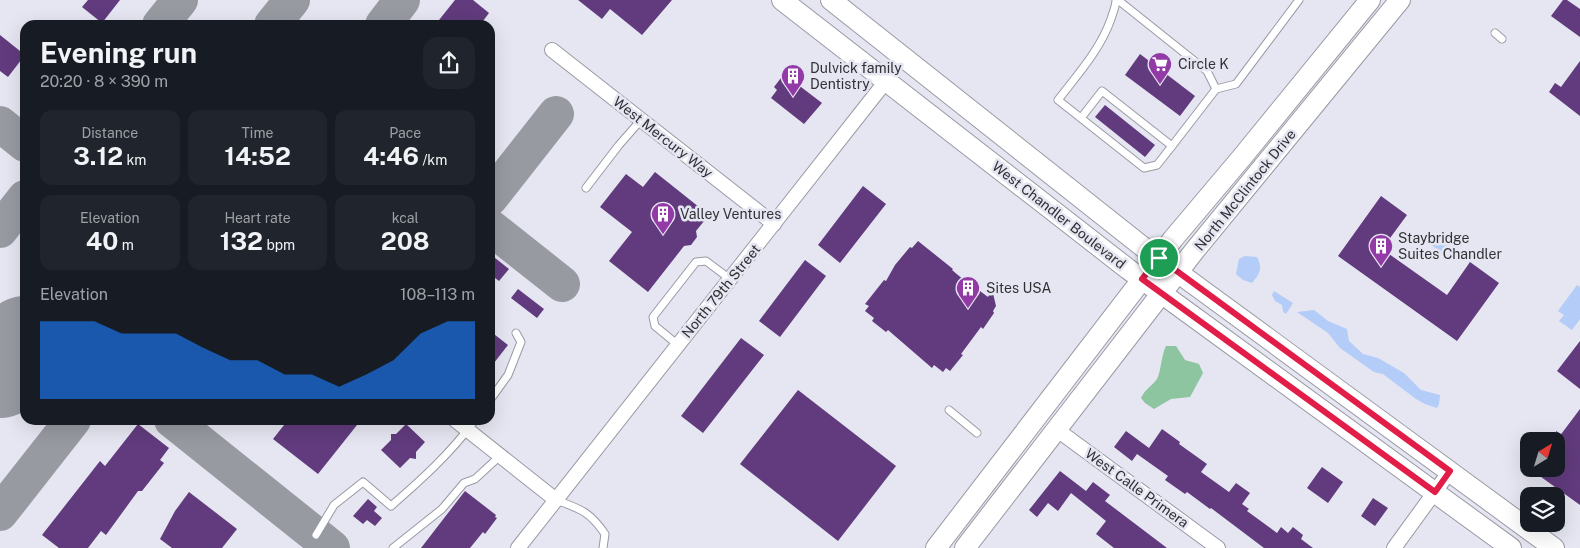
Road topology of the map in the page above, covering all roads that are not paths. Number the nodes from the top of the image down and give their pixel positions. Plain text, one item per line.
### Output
1 (782, 0) edge
2 (831, 0) edge
3 (1117, 0) edge
4 (1299, 0) edge
5 (1370, 0) edge
6 (1400, 0) edge
7 (1495, 33) dead end
8 (1502, 39) dead end
9 (552, 50) dead end
10 (886, 81) junction
11 (1216, 89) junction
12 (1081, 118) junction
13 (641, 120) junction
14 (1172, 146) junction
15 (586, 188) dead end
16 (774, 224) junction
17 (1159, 258) junction
18 (1178, 272) junction
19 (730, 279) junction
20 (1142, 279) junction
21 (1162, 294) junction
22 (516, 333) dead end
23 (678, 345) junction
24 (495, 393) edge
25 (949, 410) dead end
26 (472, 425) edge
27 (1056, 429) junction
28 (977, 433) dead end
29 (500, 456) junction
30 (1450, 471) junction
31 (1435, 492) junction
32 (556, 500) junction
33 (316, 535) dead end
34 (941, 546) edge
35 (392, 548) edge
36 (518, 548) edge
37 (603, 548) edge
38 (965, 548) edge
39 (1218, 548) edge
40 (1394, 548) edge
41 (1511, 548) edge
42 (1554, 548) edge

1 - 10 main road, West Chandler Boulevard
2 - 17 main road, West Chandler Boulevard
3 - 11 lane
3 - 12 lane
4 - 11 lane
5 - 17 main road, North McClintock Drive
6 - 18 main road, North McClintock Drive
7 - 8 lane
9 - 13 street, West Mercury Way
10 - 16 street, North 79th Street
10 - 20 main road, West Chandler Boulevard
11 - 14 lane
12 - 14 lane
12 - 14 lane
13 - 15 lane
13 - 16 street, West Mercury Way
16 - 19 street, North 79th Street
17 - 18 main road, West Chandler Boulevard
17 - 20 main road, North McClintock Drive
18 - 21 main road, North McClintock Drive
18 - 30 main road, West Chandler Boulevard
19 - 23 street, North 79th Street
19 - 23 lane
20 - 21 main road, West Chandler Boulevard
20 - 34 main road, North McClintock Drive
21 - 27 main road, North McClintock Drive
21 - 31 main road, West Chandler Boulevard
22 - 24 lane
23 - 32 street, North 79th Street
25 - 28 lane
26 - 29 street
26 - 33 lane
27 - 38 main road, North McClintock Drive
27 - 39 street, West Calle Primera
29 - 32 street
29 - 35 lane
30 - 31 street
30 - 42 main road, West Chandler Boulevard
31 - 40 street
31 - 41 main road, West Chandler Boulevard
32 - 36 street, North 79th Street
32 - 37 lane

